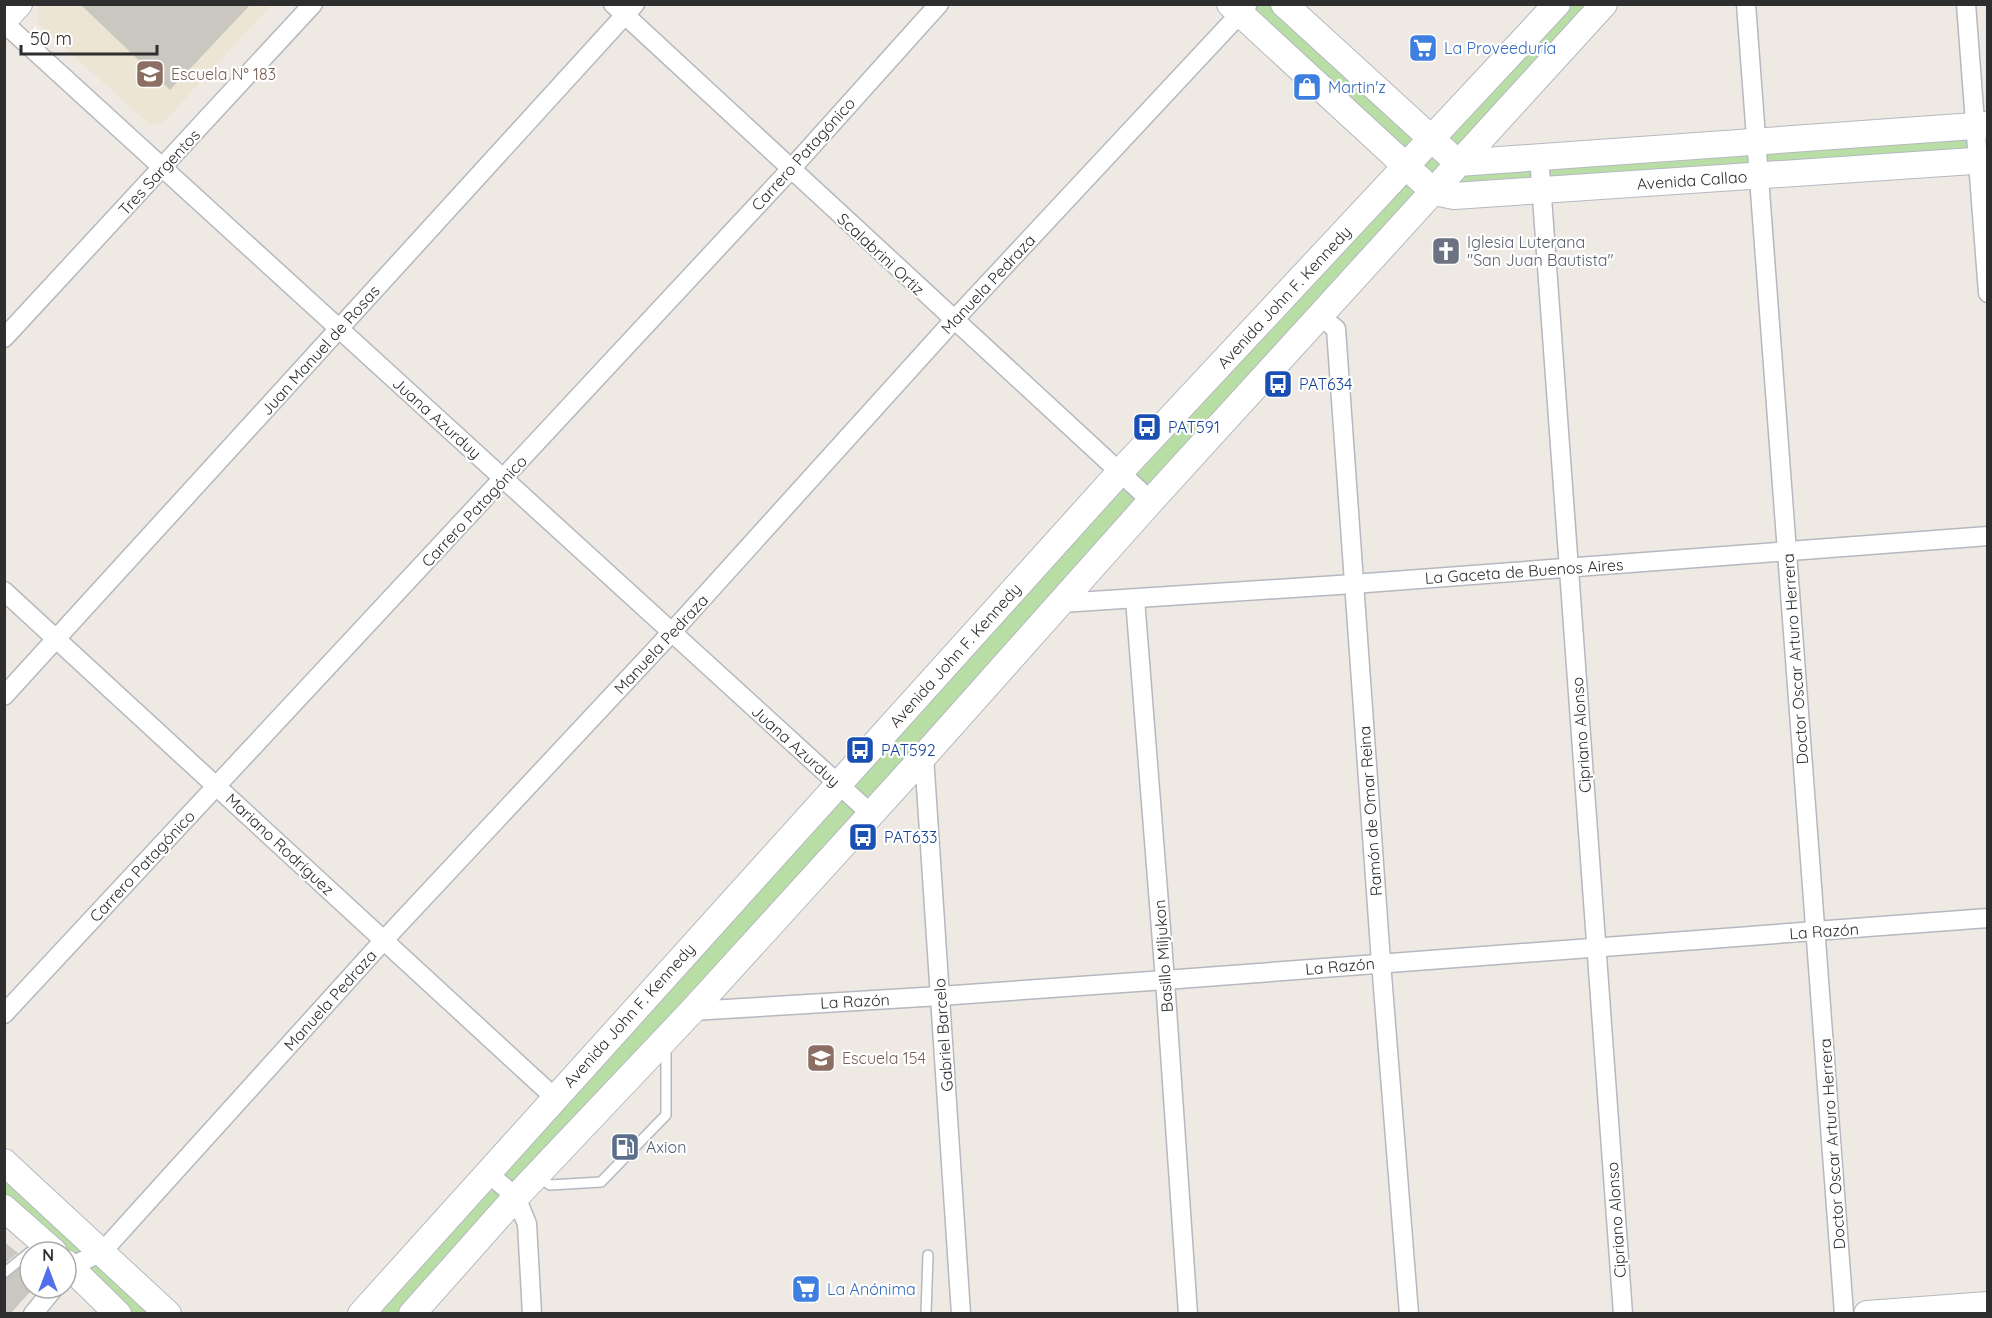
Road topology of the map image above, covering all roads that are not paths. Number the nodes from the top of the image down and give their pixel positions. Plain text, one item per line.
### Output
1 (19, 4) edge
2 (313, 4) edge
3 (939, 4) edge
4 (1284, 4) edge
5 (1557, 4) edge
6 (1604, 4) edge
7 (1746, 4) edge
8 (1966, 4) edge
9 (1239, 7) edge
10 (625, 8) edge
11 (4, 22) edge
12 (1982, 126) edge
13 (1433, 140) junction
14 (1756, 141) junction
15 (1539, 156) junction
16 (1982, 160) edge
17 (1458, 163) junction
18 (1407, 167) junction
19 (163, 168) junction
20 (790, 170) junction
21 (1758, 175) junction
22 (1542, 190) junction
23 (1434, 192) junction
24 (1988, 292) edge
25 (1320, 316) junction
26 (954, 320) junction
27 (340, 329) junction
28 (4, 338) edge
29 (1120, 471) junction
30 (504, 479) junction
31 (1151, 501) junction
32 (1988, 536) edge
33 (1787, 551) junction
34 (1569, 567) junction
35 (1353, 584) junction
36 (4, 591) edge
37 (1135, 599) junction
38 (1061, 603) junction
39 (672, 632) junction
40 (57, 639) junction
41 (4, 696) edge
42 (924, 756) junction
43 (838, 784) junction
44 (216, 786) junction
45 (870, 813) junction
46 (1988, 918) edge
47 (1816, 932) junction
48 (384, 940) junction
49 (1596, 947) junction
50 (1381, 962) junction
51 (1165, 980) junction
52 (940, 996) junction
53 (692, 1011) junction
54 (4, 1014) edge
55 (666, 1038) junction
56 (554, 1097) junction
57 (4, 1162) edge
58 (488, 1173) junction
59 (536, 1176) junction
60 (516, 1197) junction
61 (4, 1208) edge
62 (39, 1240) edge
63 (102, 1252) junction
64 (928, 1255) dead end
65 (78, 1257) edge
66 (18, 1262) edge
67 (4, 1273) edge
68 (78, 1276) edge
69 (44, 1300) edge
70 (1988, 1305) edge
71 (33, 1314) edge
72 (118, 1314) edge
73 (168, 1314) edge
74 (361, 1314) edge
75 (412, 1314) edge
76 (532, 1314) edge
77 (926, 1314) edge
78 (961, 1314) edge
79 (1188, 1314) edge
80 (1409, 1314) edge
81 (1623, 1314) edge
82 (1844, 1314) edge
83 (1867, 1314) edge

1 - 11 main road
2 - 19 street, Tres Sargentos
3 - 20 street, Carrero Patagónico
4 - 13 main road
5 - 13 main road, Avenida John F. Kennedy
6 - 17 main road
7 - 14 street, Doctor Oscar Arturo Herrera
8 - 12 street
9 - 18 main road
9 - 26 street, Manuela Pedraza
10 - 20 street, Scalabrini Ortiz
10 - 27 street, Juan Manuel de Rosas
11 - 19 street, Juana Azurduy
12 - 14 main road, Avenida Callao
12 - 16 street
13 - 17 main road
13 - 18 main road, Avenida John F. Kennedy
14 - 15 main road, Avenida Callao
14 - 21 street, Doctor Oscar Arturo Herrera
15 - 17 main road, Avenida Callao
15 - 22 street, Cipriano Alonso
16 - 21 main road, Avenida Callao
16 - 24 street
17 - 23 main road
18 - 23 main road
18 - 29 main road, Avenida John F. Kennedy
19 - 27 street, Juana Azurduy
19 - 28 street, Tres Sargentos
20 - 26 street, Scalabrini Ortiz
20 - 30 street, Carrero Patagónico
21 - 22 main road, Avenida Callao
21 - 33 street, Doctor Oscar Arturo Herrera
22 - 23 main road, Avenida Callao
22 - 34 street, Cipriano Alonso
23 - 25 main road
25 - 31 main road
25 - 35 street, Ramón de Omar Reina
26 - 29 street, Scalabrini Ortiz
26 - 39 street, Manuela Pedraza
27 - 30 street, Juana Azurduy
27 - 40 street, Juan Manuel de Rosas
29 - 31 street, Scalabrini Ortiz
29 - 43 main road, Avenida John F. Kennedy
30 - 39 street, Juana Azurduy
30 - 44 street, Carrero Patagónico
31 - 38 main road
32 - 33 street, La Gaceta de Buenos Aires
33 - 34 street, La Gaceta de Buenos Aires
33 - 47 street, Doctor Oscar Arturo Herrera
34 - 35 street, La Gaceta de Buenos Aires
34 - 49 street, Cipriano Alonso
35 - 37 street, La Gaceta de Buenos Aires
35 - 50 street, Ramón de Omar Reina
36 - 40 street, Mariano Rodríguez
37 - 38 street, La Gaceta de Buenos Aires
37 - 51 street, Basillo Miljukon
38 - 42 main road
39 - 43 street, Juana Azurduy
39 - 48 street, Manuela Pedraza
40 - 41 street, Juan Manuel de Rosas
40 - 44 street, Mariano Rodríguez
42 - 45 main road
42 - 52 street, Gabriel Barcelo
43 - 45 street, Juana Azurduy
43 - 56 main road, Avenida John F. Kennedy
44 - 48 street, Mariano Rodríguez
44 - 54 street, Carrero Patagónico
45 - 53 main road
46 - 47 street, La Razón
47 - 49 street, La Razón
47 - 82 street, Doctor Oscar Arturo Herrera
48 - 56 street, Mariano Rodríguez
48 - 63 street, Manuela Pedraza
49 - 50 street, La Razón
49 - 81 street, Cipriano Alonso
50 - 51 street, La Razón
50 - 80 street, Ramón de Omar Reina
51 - 52 street, La Razón
51 - 79 street, Basillo Miljukon
52 - 53 street, La Razón
52 - 78 street, Gabriel Barcelo
53 - 55 main road
55 - 59 main road
55 - 59 lane
56 - 58 main road, Avenida John F. Kennedy
57 - 63 main road
58 - 60 street
58 - 74 main road, Avenida John F. Kennedy
59 - 60 main road
60 - 75 main road
60 - 76 street
61 - 62 main road
63 - 65 street, Manuela Pedraza
63 - 73 main road
64 - 77 lane
66 - 67 lane
68 - 72 main road
69 - 71 street
70 - 83 main road

